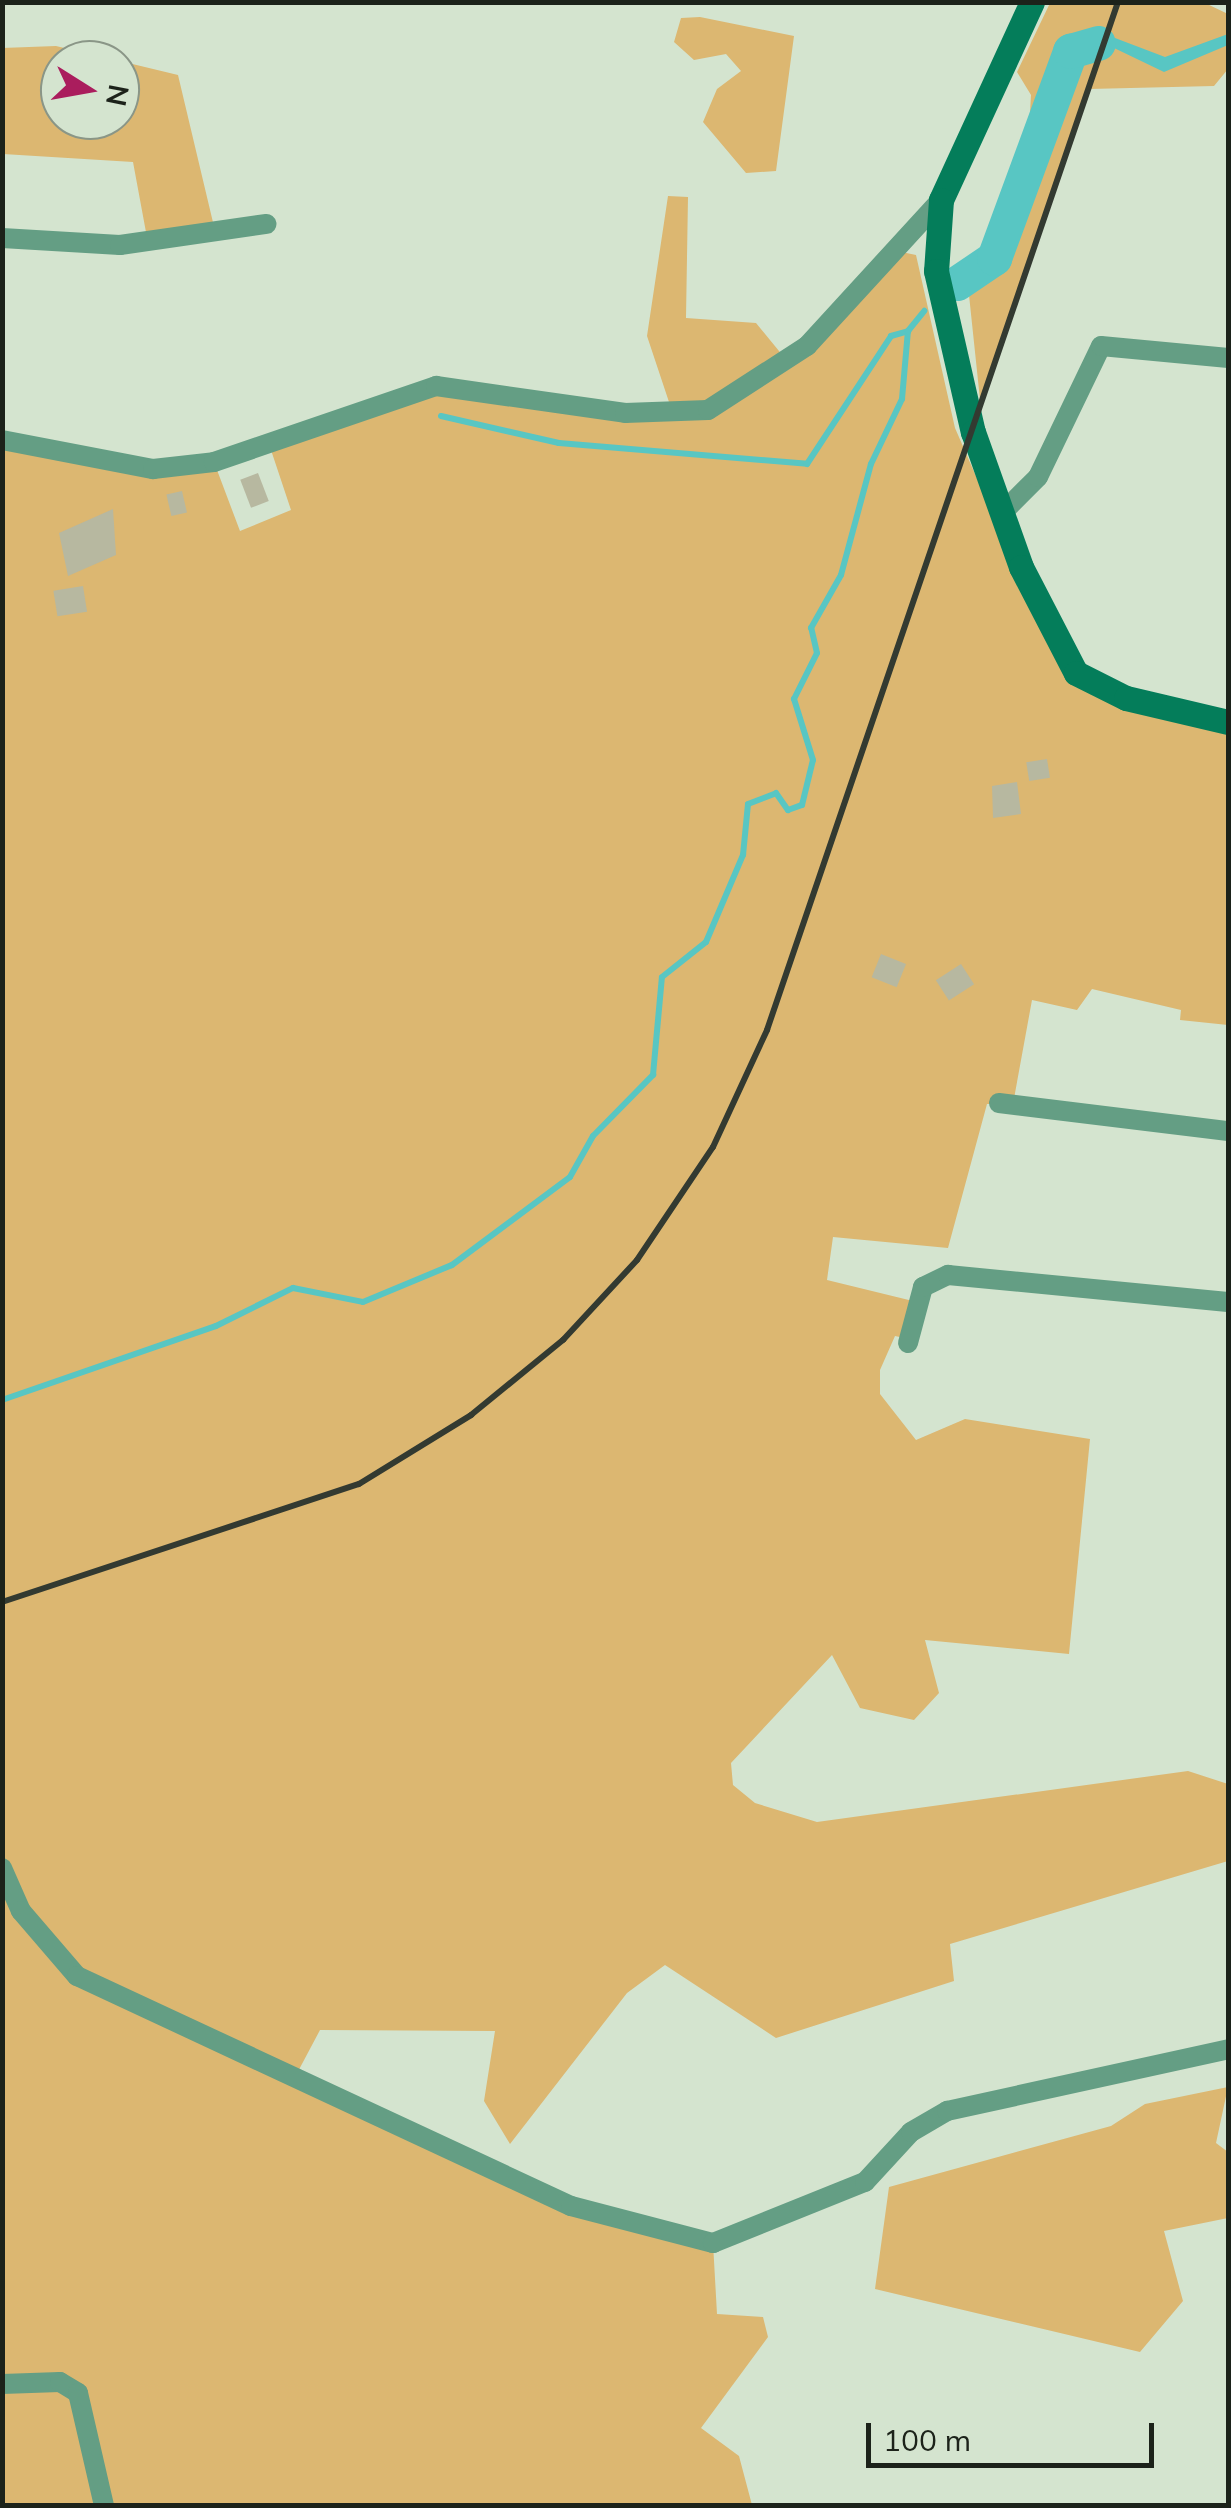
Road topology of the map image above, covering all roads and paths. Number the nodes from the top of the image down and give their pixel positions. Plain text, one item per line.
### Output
1 (1032, 2) edge
2 (941, 200) junction
3 (266, 224) dead end
4 (2, 238) edge
5 (1228, 358) edge
6 (2, 440) edge
7 (1001, 514) junction
8 (1228, 722) edge
9 (999, 1103) dead end
10 (1228, 1132) edge
11 (1228, 1302) edge
12 (908, 1344) dead end
13 (2, 1868) edge
14 (1228, 2048) edge
15 (2, 2384) edge
16 (104, 2506) edge

1 - 2 street
2 - 6 street
2 - 7 street
3 - 4 street
5 - 7 street
7 - 8 street
9 - 10 street
11 - 12 street
13 - 14 street
15 - 16 street

